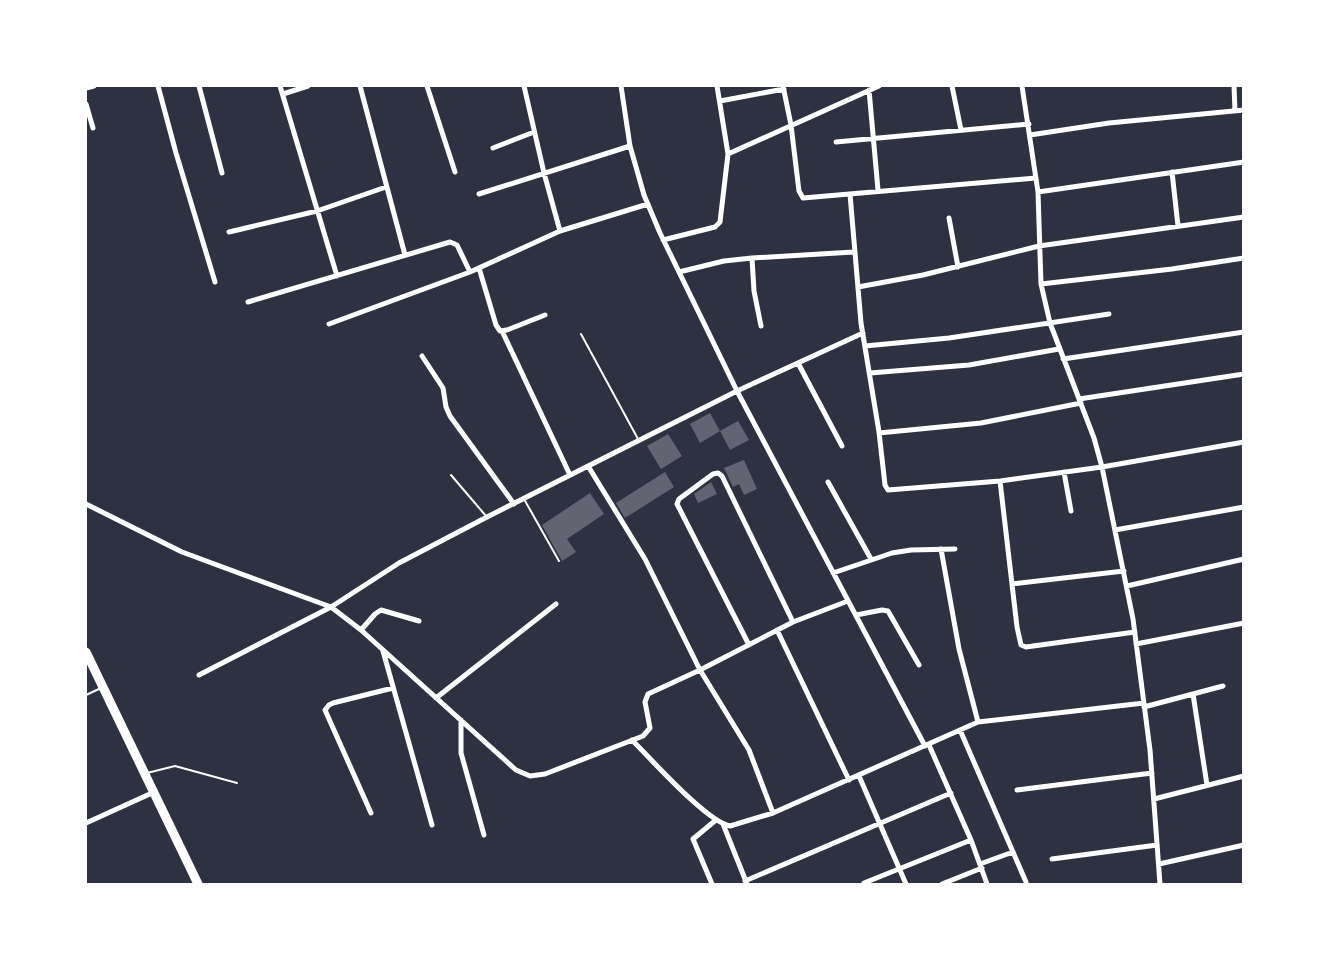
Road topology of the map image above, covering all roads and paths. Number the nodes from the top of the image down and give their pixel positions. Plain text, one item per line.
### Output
1 (94, 86) edge
2 (158, 86) edge
3 (199, 86) edge
4 (280, 86) edge
5 (308, 86) edge
6 (360, 86) edge
7 (427, 86) edge
8 (524, 86) edge
9 (621, 86) edge
10 (717, 86) edge
11 (855, 86) edge
12 (879, 86) edge
13 (952, 86) edge
14 (1022, 86) edge
15 (1234, 86) edge
16 (784, 87) edge
17 (86, 88) edge
18 (869, 90) junction
19 (283, 94) junction
20 (857, 95) junction
21 (720, 101) junction
22 (86, 104) edge
23 (1244, 110) edge
24 (1235, 111) junction
25 (1029, 124) junction
26 (791, 125) junction
27 (93, 128) dead end
28 (961, 130) junction
29 (534, 132) junction
30 (1030, 135) junction
31 (873, 138) junction
32 (836, 142) dead end
33 (630, 146) junction
34 (493, 148) dead end
35 (728, 154) junction
36 (1244, 162) edge
37 (456, 172) dead end
38 (1172, 172) junction
39 (222, 173) dead end
40 (544, 173) junction
41 (1036, 178) junction
42 (386, 187) junction
43 (878, 190) junction
44 (1038, 192) junction
45 (479, 194) dead end
46 (850, 194) junction
47 (648, 204) junction
48 (316, 210) junction
49 (1244, 217) edge
50 (949, 218) dead end
51 (1178, 226) junction
52 (560, 231) junction
53 (229, 232) dead end
54 (663, 240) junction
55 (1039, 246) junction
56 (854, 252) junction
57 (405, 255) junction
58 (752, 258) junction
59 (1244, 258) edge
60 (958, 267) junction
61 (479, 268) junction
62 (470, 272) junction
63 (679, 272) junction
64 (337, 276) junction
65 (215, 282) dead end
66 (1041, 284) junction
67 (858, 287) junction
68 (248, 302) dead end
69 (1109, 314) dead end
70 (545, 315) dead end
71 (1050, 323) junction
72 (329, 324) dead end
73 (761, 326) dead end
74 (502, 331) junction
75 (1244, 332) edge
76 (863, 333) junction
77 (581, 334) dead end
78 (865, 346) junction
79 (1059, 349) junction
80 (422, 356) dead end
81 (1063, 358) junction
82 (798, 363) junction
83 (870, 373) junction
84 (1244, 374) edge
85 (736, 391) junction
86 (1080, 401) junction
87 (879, 433) junction
88 (639, 440) junction
89 (1244, 442) edge
90 (842, 446) dead end
91 (588, 466) junction
92 (1102, 467) junction
93 (1064, 472) junction
94 (570, 475) junction
95 (451, 476) dead end
96 (999, 481) junction
97 (828, 482) dead end
98 (524, 499) junction
99 (86, 504) edge
100 (514, 504) junction
101 (1244, 507) edge
102 (1071, 510) dead end
103 (487, 517) junction
104 (1115, 530) junction
105 (941, 549) junction
106 (955, 549) dead end
107 (871, 559) junction
108 (1244, 559) edge
109 (559, 561) dead end
110 (1124, 571) junction
111 (833, 573) junction
112 (1012, 584) junction
113 (1127, 586) junction
114 (848, 601) junction
115 (556, 604) dead end
116 (331, 607) junction
117 (856, 615) junction
118 (419, 621) dead end
119 (793, 622) junction
120 (1244, 623) edge
121 (361, 630) junction
122 (777, 630) junction
123 (1135, 632) junction
124 (1136, 644) junction
125 (748, 645) junction
126 (382, 650) junction
127 (86, 652) edge
128 (919, 665) dead end
129 (700, 670) junction
130 (199, 675) dead end
131 (1223, 686) dead end
132 (102, 688) junction
133 (393, 688) junction
134 (1193, 694) junction
135 (86, 695) edge
136 (436, 698) junction
137 (1144, 705) junction
138 (461, 720) junction
139 (978, 722) junction
140 (960, 730) junction
141 (632, 740) junction
142 (927, 745) junction
143 (1152, 773) junction
144 (143, 774) junction
145 (859, 776) junction
146 (1244, 776) edge
147 (849, 780) junction
148 (237, 783) dead end
149 (1207, 785) junction
150 (1017, 790) dead end
151 (152, 793) junction
152 (951, 794) junction
153 (1154, 799) junction
154 (371, 813) dead end
155 (774, 813) junction
156 (716, 820) junction
157 (86, 823) edge
158 (723, 824) junction
159 (881, 824) junction
160 (432, 825) dead end
161 (484, 835) dead end
162 (971, 840) junction
163 (1157, 845) junction
164 (1244, 845) edge
165 (1013, 852) junction
166 (1052, 858) dead end
167 (1159, 864) junction
168 (981, 866) junction
169 (899, 868) junction
170 (1026, 882) dead end
171 (746, 883) edge
172 (864, 883) edge
173 (198, 885) edge
174 (712, 885) edge
175 (906, 885) edge
176 (942, 885) edge
177 (987, 885) edge
178 (1160, 885) edge

1 - 17 street
2 - 65 street
3 - 39 street
4 - 19 street
5 - 19 street
6 - 42 street
7 - 37 street
8 - 29 street
9 - 33 street
10 - 21 street
11 - 20 street
12 - 18 street
13 - 28 street
14 - 25 street
15 - 24 street
16 - 21 street
16 - 26 street
18 - 20 street
18 - 31 street
19 - 48 street
20 - 26 street
21 - 35 street
22 - 27 street
23 - 24 street
24 - 30 street
25 - 28 street
25 - 30 street
26 - 35 street
26 - 46 street
28 - 31 street
29 - 34 street
29 - 40 street
30 - 41 street
31 - 32 street
31 - 43 street
33 - 40 street
33 - 47 street
35 - 54 street
36 - 38 street
38 - 44 street
38 - 51 street
40 - 45 street
40 - 52 street
41 - 43 street
41 - 44 street
42 - 48 street
42 - 57 street
43 - 46 street
44 - 55 street
46 - 56 street
47 - 52 street
47 - 54 street
48 - 53 street
48 - 64 street
49 - 51 street
50 - 60 street
51 - 55 street
52 - 61 street
54 - 63 street
55 - 60 street
55 - 66 street
56 - 58 street
56 - 67 street
57 - 62 street
57 - 64 street
58 - 63 street
58 - 73 street
59 - 66 street
60 - 67 street
61 - 62 street
61 - 74 street
62 - 72 street
63 - 85 street
64 - 68 street
66 - 71 street
67 - 76 street
69 - 71 street
70 - 74 street
71 - 78 street
71 - 79 street
74 - 94 street
75 - 81 street
76 - 78 street
76 - 82 street
77 - 88 lane
78 - 83 street
79 - 81 street
79 - 83 street
80 - 100 street
81 - 86 street
82 - 85 street
82 - 90 street
83 - 87 street
84 - 86 street
85 - 88 street
85 - 111 street
86 - 87 street
86 - 92 street
87 - 96 street
88 - 91 street
89 - 92 street
91 - 94 street
91 - 129 street
92 - 93 street
92 - 104 street
93 - 96 street
93 - 102 street
94 - 98 street
95 - 103 lane
96 - 112 street
97 - 107 street
98 - 100 street
98 - 109 lane
99 - 116 street
100 - 103 street
101 - 104 street
103 - 116 street
104 - 110 street
105 - 106 street
105 - 107 street
105 - 139 street
107 - 111 street
108 - 113 street
110 - 112 street
110 - 113 street
111 - 114 street
112 - 123 street
113 - 123 street
114 - 117 street
114 - 119 street
115 - 136 street
116 - 121 street
116 - 130 street
117 - 128 street
117 - 142 street
118 - 121 street
119 - 122 street
119 - 125 street
120 - 124 street
121 - 126 street
122 - 125 street
122 - 147 street
123 - 124 street
124 - 137 street
125 - 129 street
126 - 133 street
126 - 136 street
127 - 132 highway
129 - 141 street
129 - 155 street
131 - 134 street
132 - 135 lane
132 - 144 highway
133 - 154 street
133 - 160 street
134 - 137 street
134 - 149 street
136 - 138 street
137 - 139 street
137 - 143 street
138 - 141 street
138 - 161 street
139 - 140 street
140 - 142 street
140 - 165 street
141 - 156 street
142 - 145 street
142 - 152 street
143 - 150 street
143 - 153 street
144 - 148 lane
144 - 151 highway
145 - 147 street
145 - 159 street
146 - 149 street
147 - 155 street
149 - 153 street
151 - 157 street
151 - 173 highway
152 - 159 street
152 - 162 street
153 - 163 street
155 - 158 street
156 - 158 street
156 - 174 street
158 - 171 street
159 - 169 street
159 - 171 street
162 - 168 street
162 - 169 street
163 - 166 street
163 - 167 street
164 - 167 street
165 - 168 street
165 - 170 street
167 - 178 street
168 - 176 street
168 - 177 street
169 - 172 street
169 - 175 street

